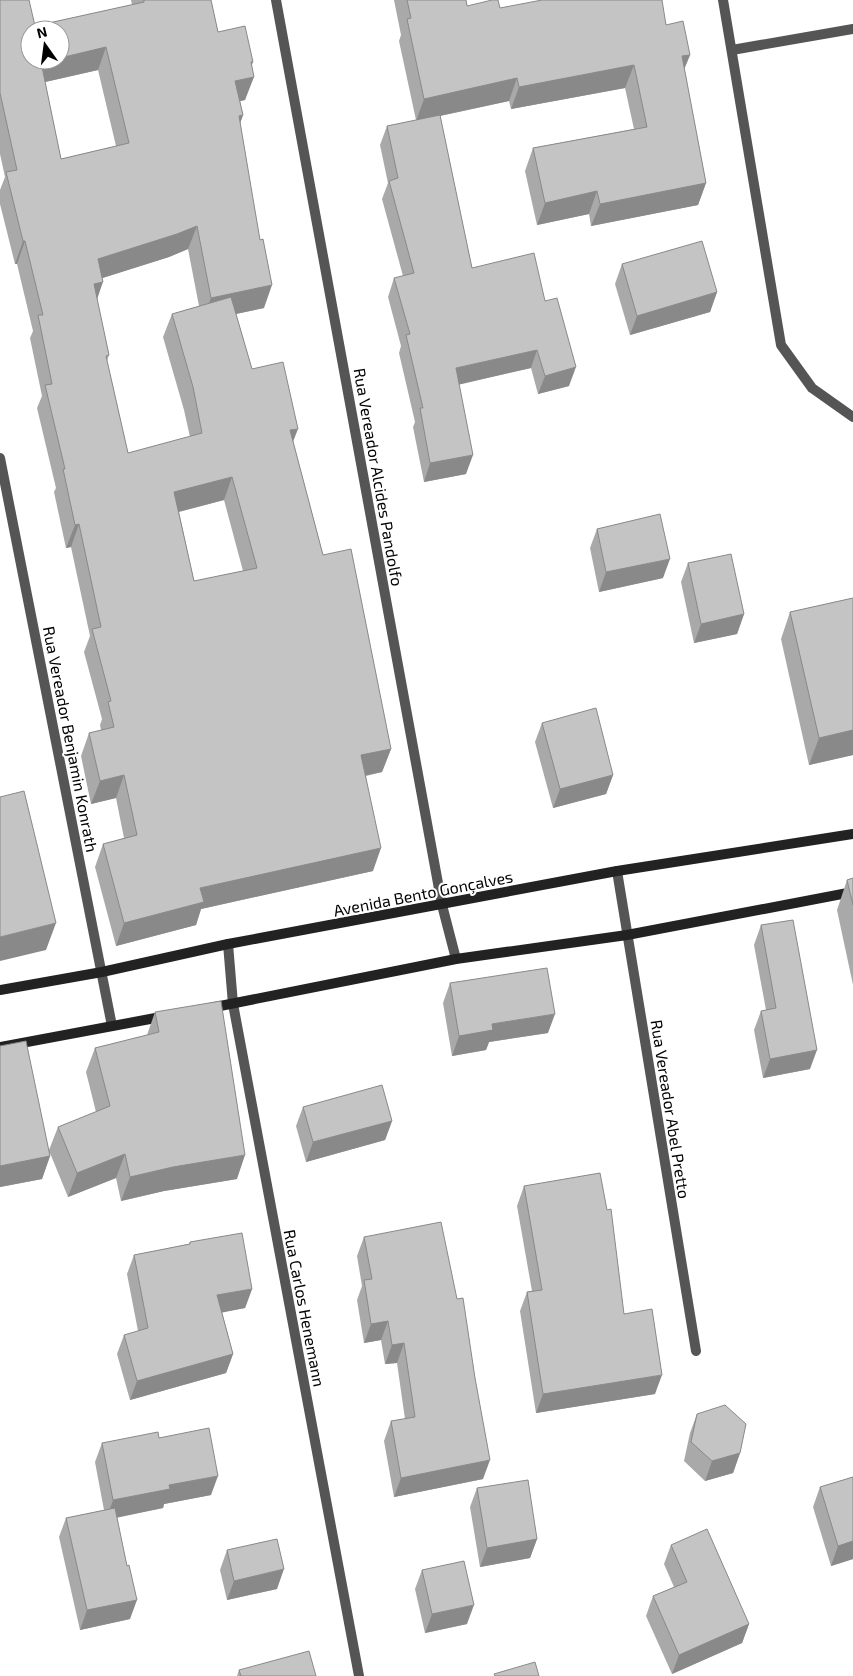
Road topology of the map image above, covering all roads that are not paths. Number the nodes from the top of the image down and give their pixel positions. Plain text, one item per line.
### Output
1 (276, 0) edge
2 (723, 0) edge
3 (853, 30) edge
4 (732, 50) junction
5 (853, 417) edge
6 (0, 458) edge
7 (853, 834) edge
8 (617, 871) junction
9 (853, 892) edge
10 (442, 905) junction
11 (627, 935) junction
12 (228, 944) junction
13 (456, 959) junction
14 (102, 972) junction
15 (0, 990) edge
16 (234, 1004) junction
17 (196, 1010) edge
18 (177, 1014) edge
19 (112, 1026) junction
20 (0, 1047) edge
21 (696, 1351) dead end
22 (359, 1676) edge

1 - 10 street, Rua Vereador Alcides Pandolfo
2 - 4 street
3 - 4 street
4 - 5 street
6 - 14 street, Rua Vereador Benjamin Konrath
7 - 8 main road, Avenida Bento Gonçalves
8 - 10 main road, Avenida Bento Gonçalves
8 - 11 street, Rua Vereador Abel Pretto
9 - 11 main road
10 - 12 main road, Avenida Bento Gonçalves
10 - 13 street, Rua Vereador Alcides Pandolfo
11 - 13 main road
11 - 21 street, Rua Vereador Abel Pretto
12 - 14 main road, Avenida Bento Gonçalves
12 - 16 street, Rua Carlos Henemann
13 - 16 main road
14 - 15 main road, Avenida Bento Gonçalves
14 - 19 street, Rua Vereador Benjamin Konrath
16 - 17 main road
16 - 22 street, Rua Carlos Henemann
18 - 19 main road
19 - 20 main road

